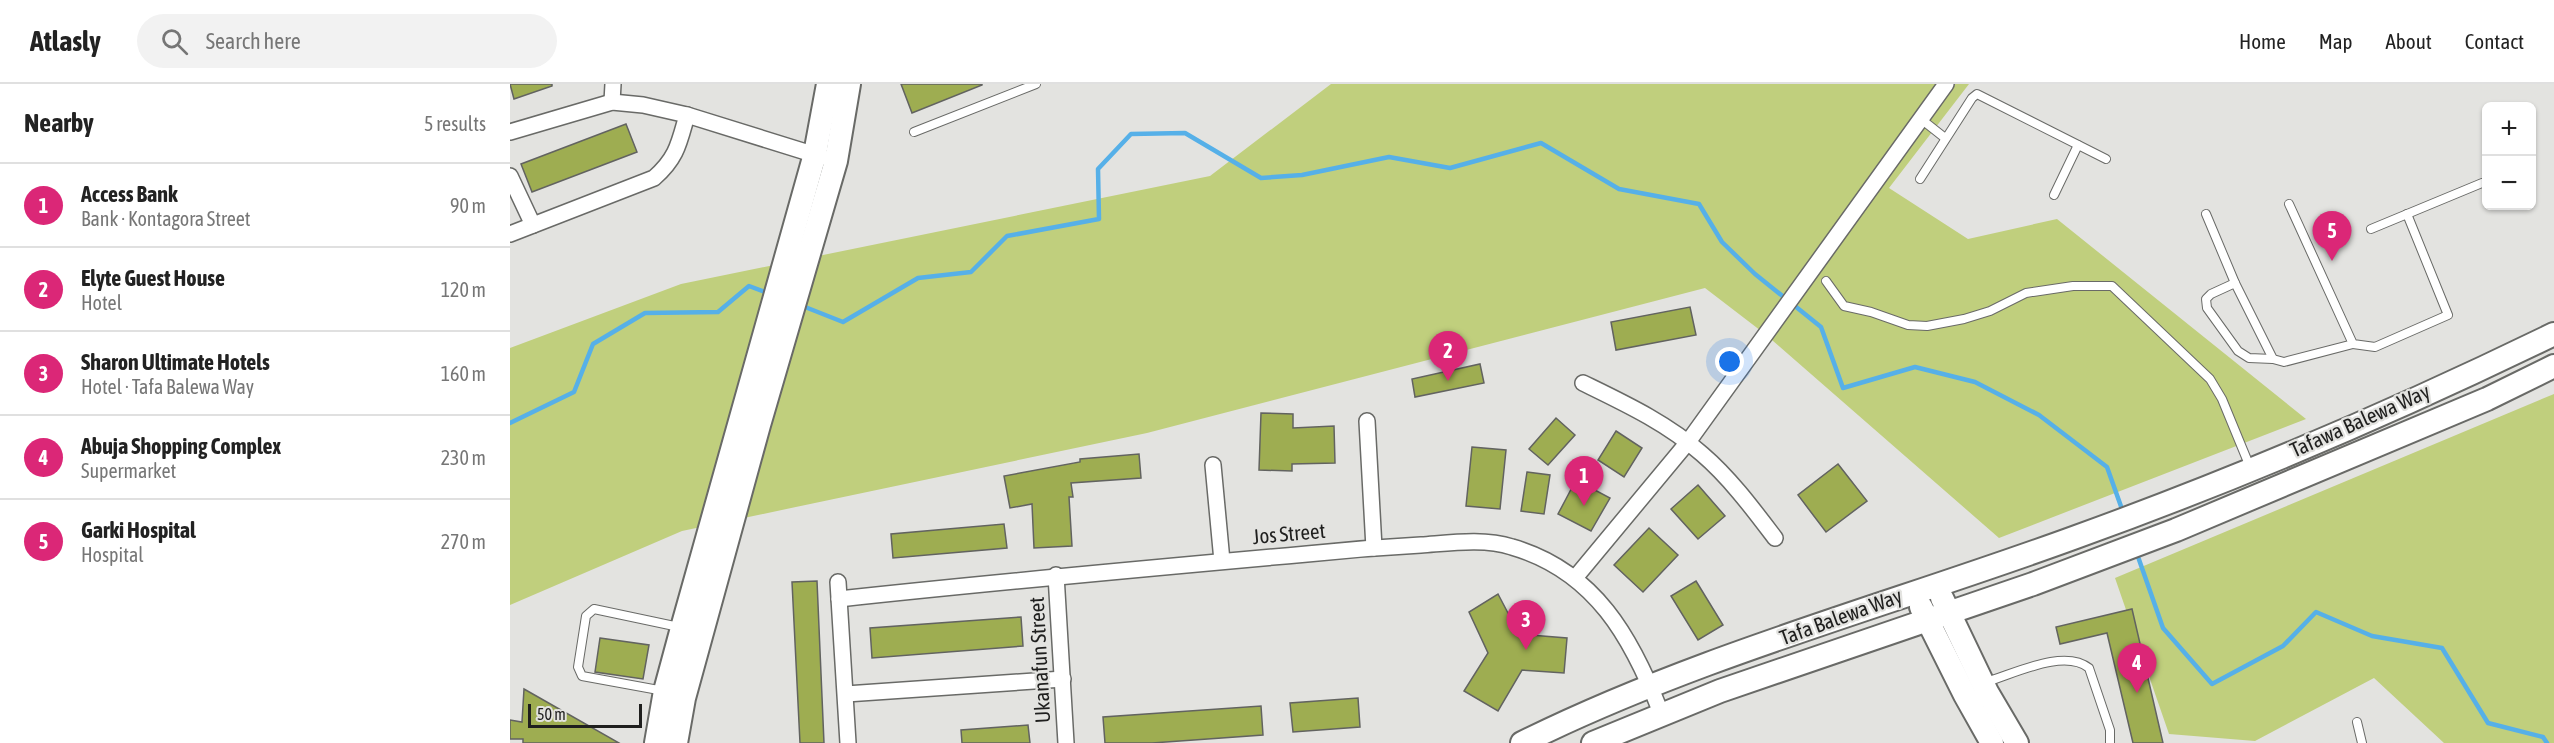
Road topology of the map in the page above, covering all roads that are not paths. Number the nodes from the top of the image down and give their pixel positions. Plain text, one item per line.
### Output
1 (613, 84) edge
2 (828, 84) edge
3 (849, 84) edge
4 (1036, 84) edge
5 (1946, 84) edge
6 (612, 102) junction
7 (687, 115) junction
8 (1921, 119) junction
9 (510, 132) edge
10 (914, 132) dead end
11 (1946, 138) junction
12 (2078, 145) junction
13 (825, 158) junction
14 (2106, 159) dead end
15 (510, 176) edge
16 (1920, 179) dead end
17 (2482, 183) dead end
18 (2054, 195) dead end
19 (2289, 204) dead end
20 (2206, 214) dead end
21 (2407, 214) junction
22 (533, 225) junction
23 (2371, 229) dead end
24 (510, 234) edge
25 (1826, 281) dead end
26 (2235, 283) junction
27 (2554, 334) edge
28 (2353, 344) junction
29 (2273, 359) junction
30 (2554, 366) edge
31 (1583, 383) dead end
32 (1367, 421) dead end
33 (749, 422) junction
34 (1688, 442) junction
35 (1213, 465) dead end
36 (2250, 469) junction
37 (2165, 503) joint
38 (2176, 530) joint
39 (1775, 538) dead end
40 (1374, 548) junction
41 (1222, 561) junction
42 (1056, 575) junction
43 (1575, 578) junction
44 (838, 582) dead end
45 (1936, 585) junction
46 (1914, 592) junction
47 (839, 599) junction
48 (1948, 612) junction
49 (1926, 619) junction
50 (682, 628) junction
51 (1063, 680) junction
52 (1982, 683) junction
53 (1651, 687) junction
54 (666, 691) junction
55 (846, 694) junction
56 (1661, 713) junction
57 (2357, 722) dead end
58 (656, 743) edge
59 (676, 743) edge
60 (848, 743) edge
61 (1066, 743) edge
62 (1522, 743) edge
63 (1593, 743) edge
64 (1992, 743) edge
65 (2017, 743) edge
66 (2110, 743) edge
67 (2362, 743) edge

1 - 6 street
2 - 13 main road
3 - 13 main road
4 - 10 lane
5 - 8 street
6 - 7 street
6 - 9 street
7 - 13 street
7 - 22 street
8 - 11 lane
8 - 34 street
11 - 12 lane
11 - 16 lane
12 - 14 lane
12 - 18 lane
13 - 33 main road
15 - 22 street
17 - 21 lane
19 - 28 lane
20 - 26 lane
21 - 23 lane
21 - 28 lane
22 - 24 street
25 - 36 lane
26 - 29 lane
26 - 29 lane
27 - 36 main road, Tafawa Balewa Way
28 - 29 lane
30 - 38 main road, Tafawa Balewa Way
31 - 34 street
32 - 40 street
33 - 50 main road
33 - 59 main road
34 - 39 street
34 - 43 street
35 - 41 street
36 - 37 main road, Tafawa Balewa Way
37 - 45 main road, Tafa Balewa Way
38 - 48 main road, Tafa Balewa Way
40 - 41 street, Jos Street
40 - 43 street, Jos Street
41 - 42 street, Jos Street
42 - 47 street, Jos Street
42 - 51 street, Ukanafun Street
43 - 53 street, Jos Street
44 - 47 street
45 - 46 main road, Tafa Balewa Way
45 - 48 main road
46 - 49 main road
46 - 53 main road, Tafa Balewa Way
47 - 55 street
48 - 49 main road, Tafa Balewa Way
48 - 52 main road
49 - 56 main road, Tafa Balewa Way
49 - 64 main road
50 - 54 main road
50 - 54 lane
51 - 55 street
51 - 61 street, Ukanafun Street
52 - 65 main road
52 - 66 lane
53 - 56 street, Jos Street
53 - 62 main road, Tafa Balewa Way
54 - 58 main road
55 - 60 street
56 - 63 main road, Tafa Balewa Way
57 - 67 lane

